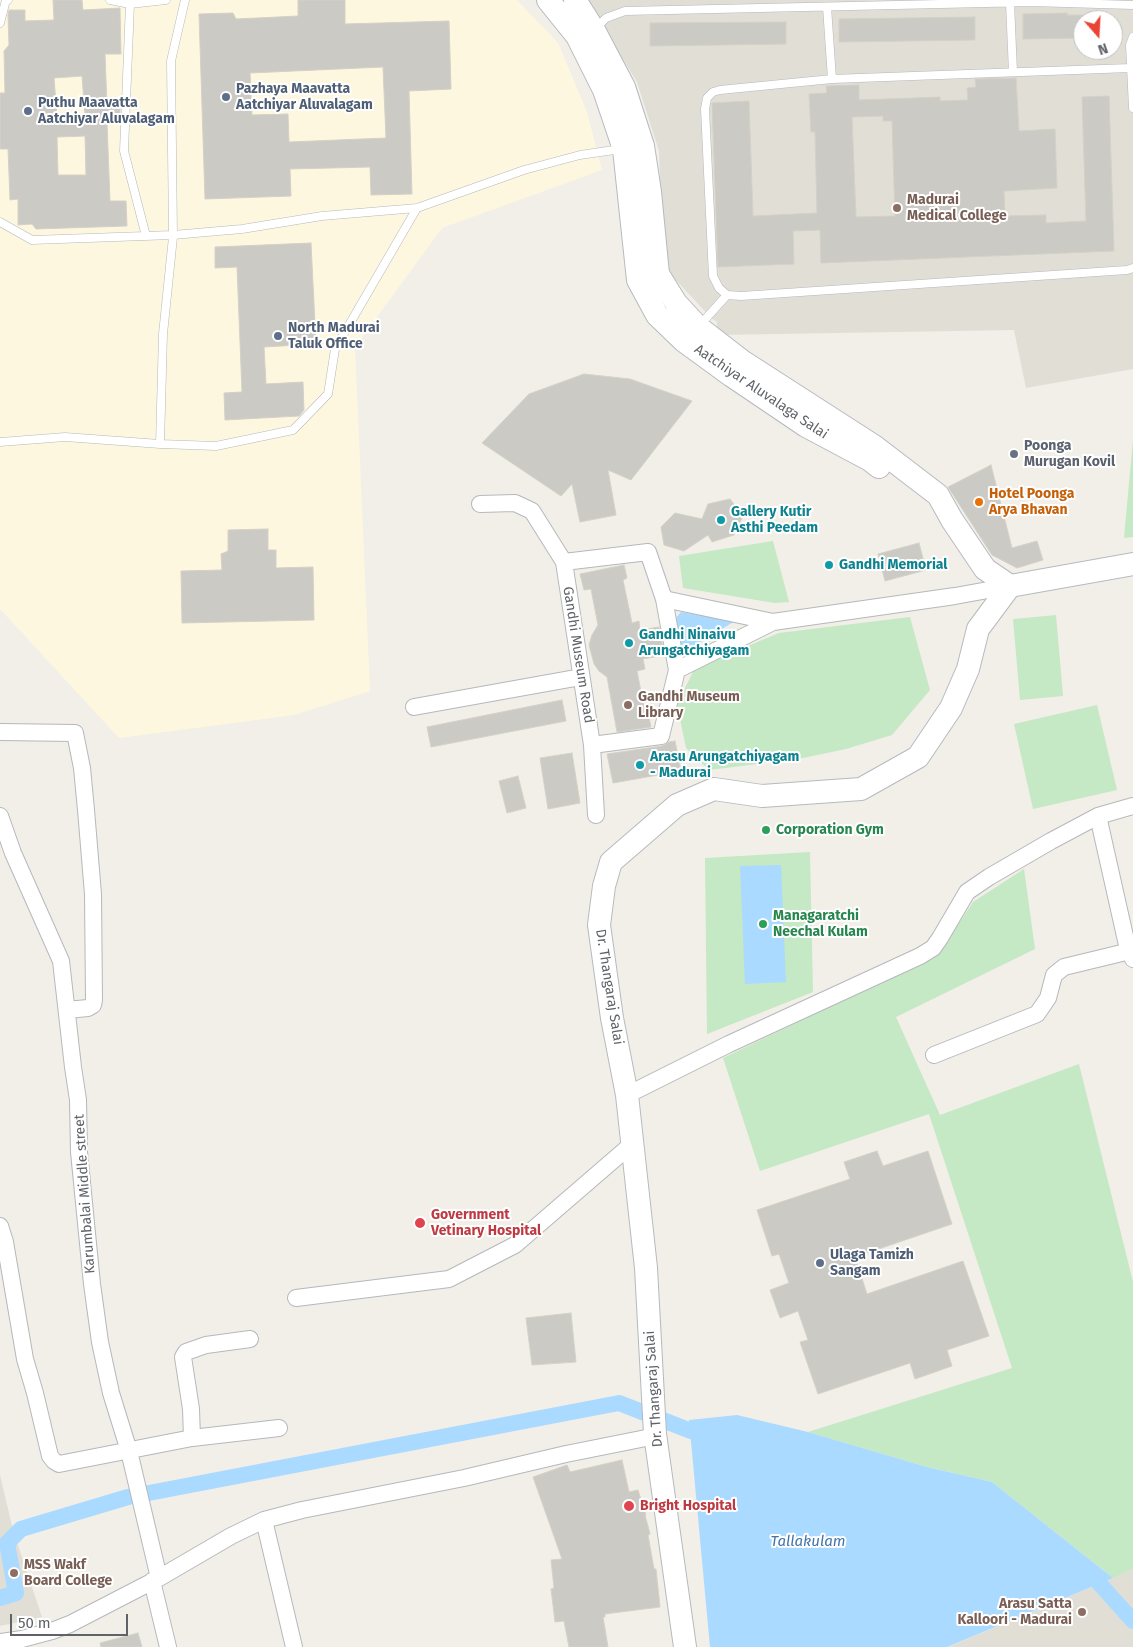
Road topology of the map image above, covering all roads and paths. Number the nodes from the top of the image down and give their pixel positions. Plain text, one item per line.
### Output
1 (8, 0) edge
2 (110, 0) edge
3 (166, 0) edge
4 (185, 0) edge
5 (548, 0) edge
6 (575, 0) edge
7 (1031, 1) edge
8 (1010, 3) junction
9 (130, 4) junction
10 (811, 4) edge
11 (1133, 5) edge
12 (827, 7) junction
13 (0, 23) edge
14 (594, 30) junction
15 (1133, 37) edge
16 (1130, 68) junction
17 (1013, 72) junction
18 (832, 79) junction
19 (1133, 108) edge
20 (633, 147) junction
21 (417, 208) junction
22 (0, 222) edge
23 (173, 235) junction
24 (146, 236) junction
25 (1133, 268) edge
26 (727, 295) junction
27 (691, 334) junction
28 (0, 442) edge
29 (160, 444) junction
30 (480, 504) dead end
31 (564, 562) junction
32 (1133, 564) edge
33 (1010, 586) junction
34 (664, 599) junction
35 (773, 622) junction
36 (677, 670) junction
37 (581, 677) junction
38 (414, 707) dead end
39 (0, 732) edge
40 (592, 745) junction
41 (1133, 806) edge
42 (0, 816) edge
43 (596, 816) dead end
44 (1098, 816) junction
45 (1131, 955) edge
46 (68, 1010) junction
47 (934, 1055) dead end
48 (627, 1095) junction
49 (632, 1144) junction
50 (0, 1226) edge
51 (296, 1298) dead end
52 (250, 1339) dead end
53 (279, 1428) dead end
54 (656, 1435) junction
55 (192, 1438) junction
56 (129, 1451) junction
57 (264, 1520) junction
58 (155, 1579) junction
59 (0, 1642) edge
60 (168, 1647) edge
61 (294, 1647) edge
62 (685, 1647) edge

1 - 13 lane
2 - 9 lane
3 - 9 lane
4 - 23 lane
5 - 20 street, Aatchiyar Aluvalaga Salai
6 - 14 street, Aatchiyar Aluvalaga Salai
7 - 8 lane
7 - 11 lane
8 - 12 lane
8 - 17 lane
9 - 24 lane
10 - 12 lane
10 - 14 lane
12 - 18 lane
14 - 20 street, Aatchiyar Aluvalaga Salai
15 - 16 lane
16 - 17 lane
16 - 19 lane
17 - 18 lane
18 - 26 lane
20 - 21 lane
20 - 27 street, Aatchiyar Aluvalaga Salai
21 - 23 lane
21 - 29 lane
22 - 24 lane
23 - 24 lane
23 - 29 lane
25 - 26 lane
26 - 27 lane
27 - 33 street, Aatchiyar Aluvalaga Salai
28 - 29 lane
30 - 31 street
31 - 34 street
31 - 37 street, Gandhi Museum Road
32 - 33 street
33 - 35 street
33 - 48 street, Dr. Thangaraj Salai
34 - 35 street
34 - 36 street
35 - 36 street
36 - 40 street
37 - 38 street
37 - 40 street, Gandhi Museum Road
39 - 46 street
40 - 43 street, Gandhi Museum Road
41 - 44 street
42 - 46 street, Karumbalai Middle street
44 - 45 street
44 - 48 street
45 - 47 street
46 - 56 street, Karumbalai Middle street
48 - 49 street, Dr. Thangaraj Salai
49 - 51 street
49 - 54 street, Dr. Thangaraj Salai
50 - 56 street
52 - 55 street
53 - 55 street
54 - 57 street
54 - 62 street, Dr. Thangaraj Salai
55 - 56 street
56 - 58 street, Karumbalai Middle street
57 - 58 street
57 - 61 street
58 - 59 street
58 - 60 street, Karumbalai Middle street

